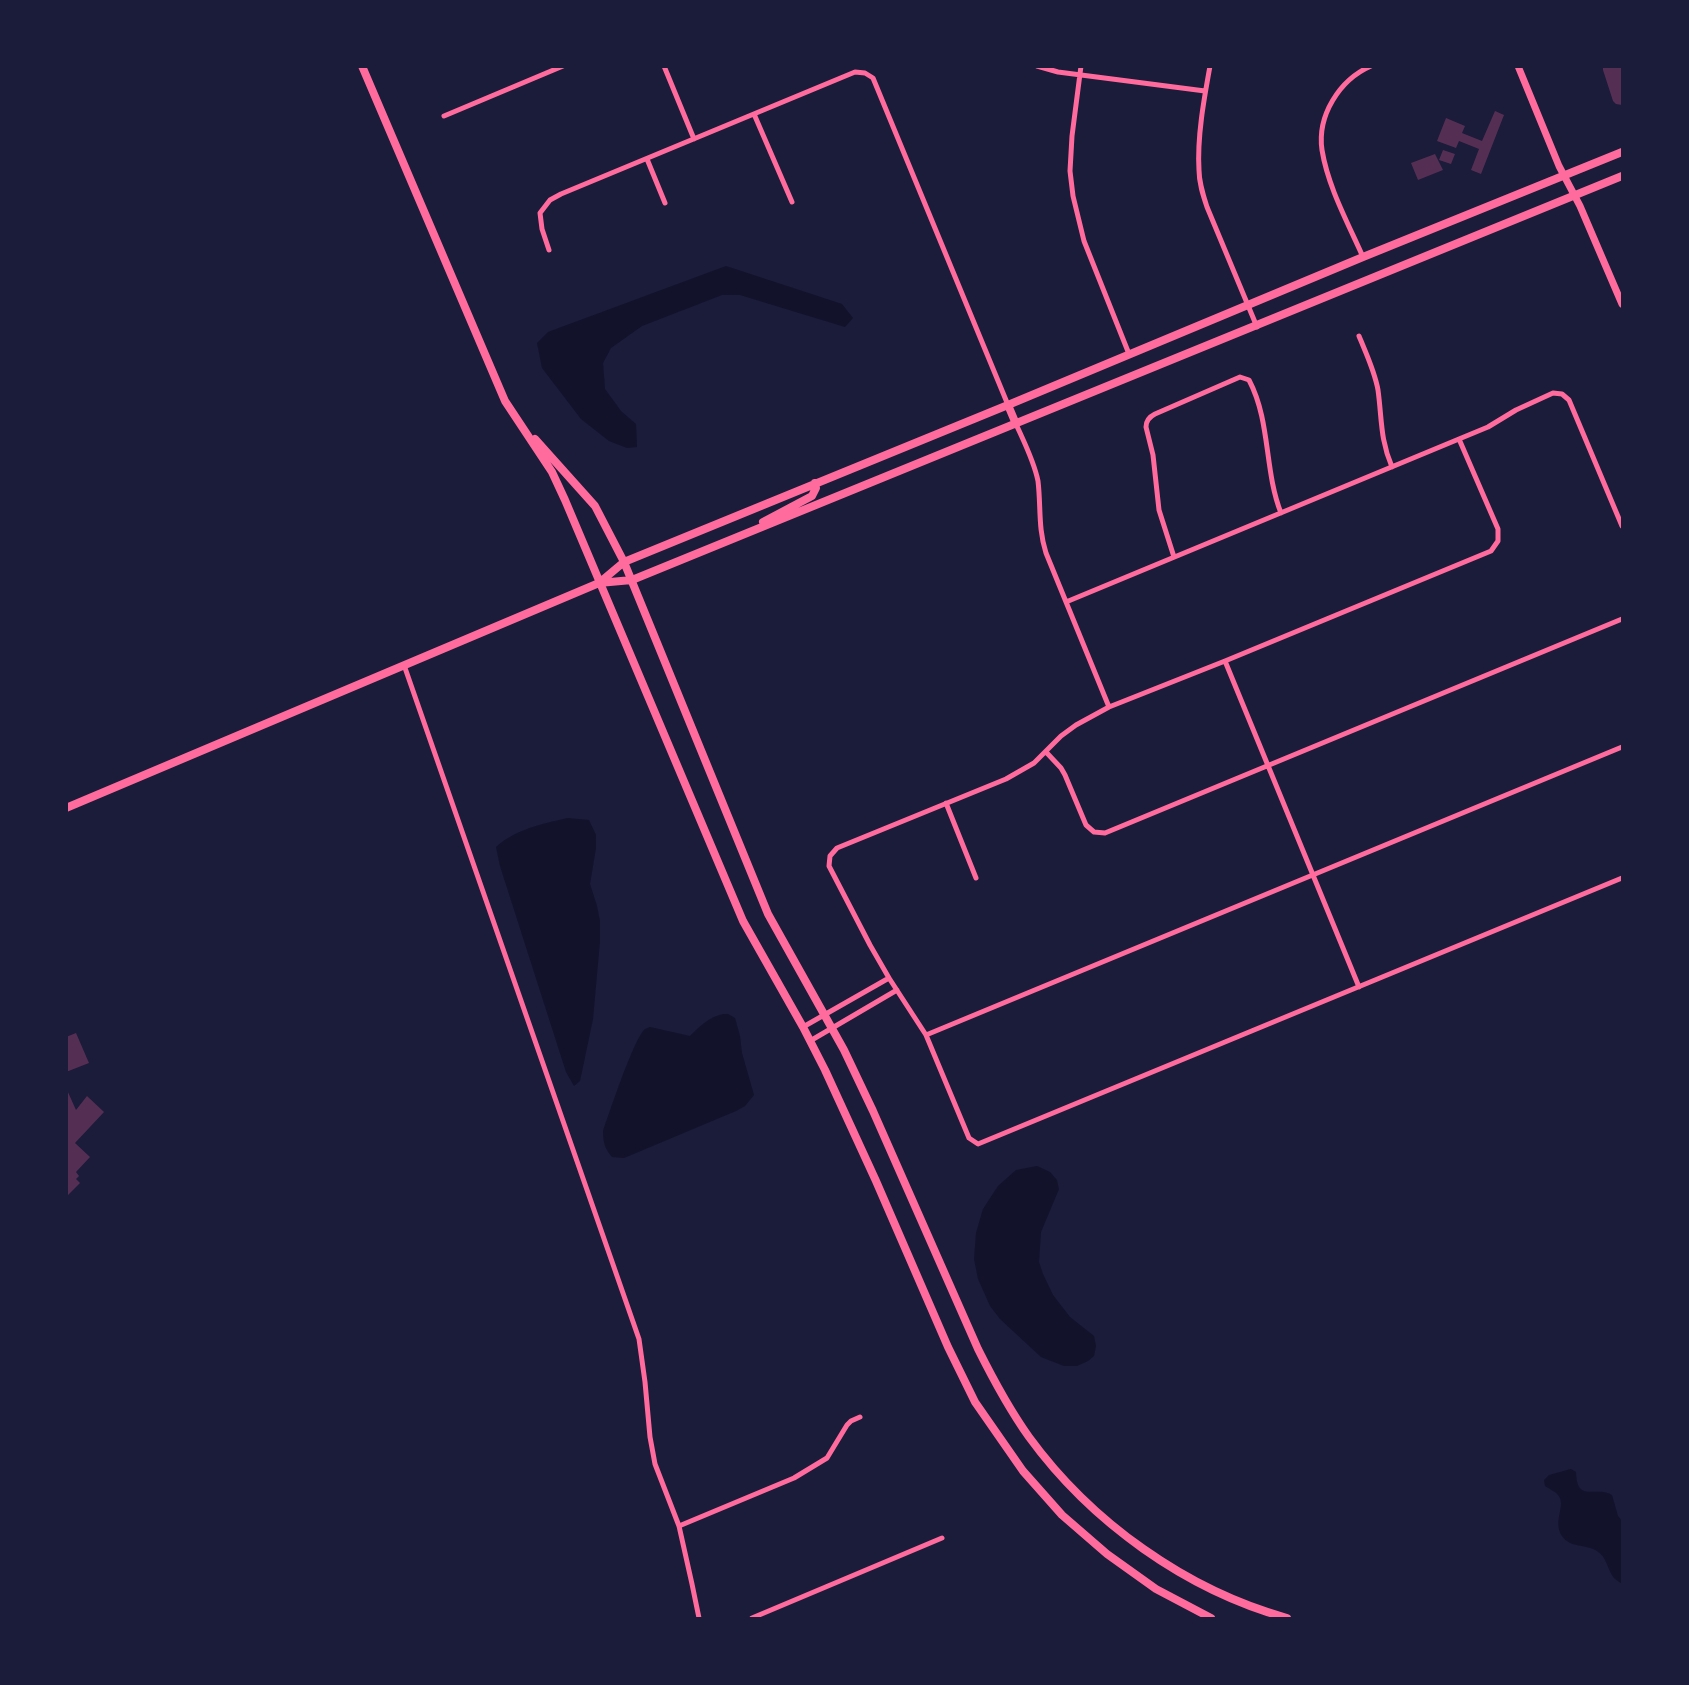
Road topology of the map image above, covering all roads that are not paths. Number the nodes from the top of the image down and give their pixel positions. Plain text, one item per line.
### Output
1 (362, 66) edge
2 (563, 66) edge
3 (664, 66) edge
4 (1037, 66) edge
5 (1081, 66) edge
6 (1210, 66) edge
7 (1371, 66) edge
8 (1518, 66) edge
9 (1080, 75) junction
10 (1205, 91) junction
11 (754, 114) junction
12 (444, 116) dead end
13 (694, 139) junction
14 (1622, 152) edge
15 (647, 159) junction
16 (1564, 176) junction
17 (1622, 176) edge
18 (1575, 196) junction
19 (792, 202) dead end
20 (665, 203) dead end
21 (549, 250) dead end
22 (1363, 257) junction
23 (1622, 304) edge
24 (1248, 305) junction
25 (1257, 327) junction
26 (1359, 337) dead end
27 (1129, 354) junction
28 (1008, 405) junction
29 (518, 422) junction
30 (1016, 424) junction
31 (1459, 439) junction
32 (1392, 467) junction
33 (815, 483) junction
34 (1281, 513) junction
35 (1622, 526) edge
36 (743, 535) junction
37 (1174, 557) junction
38 (624, 562) junction
39 (632, 580) junction
40 (599, 583) junction
41 (1066, 602) junction
42 (1622, 619) edge
43 (1226, 661) junction
44 (404, 665) junction
45 (1109, 707) junction
46 (1622, 747) edge
47 (1046, 752) junction
48 (1268, 766) junction
49 (946, 803) junction
50 (66, 808) edge
51 (1313, 875) junction
52 (976, 878) dead end
53 (1622, 878) edge
54 (889, 978) junction
55 (1359, 987) junction
56 (897, 990) junction
57 (824, 1014) junction
58 (803, 1027) junction
59 (832, 1028) junction
60 (926, 1035) junction
61 (810, 1041) junction
62 (860, 1417) dead end
63 (678, 1526) junction
64 (942, 1538) dead end
65 (699, 1619) edge
66 (752, 1619) edge
67 (1211, 1619) edge
68 (1287, 1619) edge

1 - 29 main road
2 - 12 street
3 - 13 street
4 - 9 street
5 - 9 street
6 - 10 street
7 - 22 street
8 - 16 street
9 - 10 street
9 - 27 street
10 - 24 street
11 - 13 street
11 - 19 street
11 - 28 street
13 - 15 street
14 - 16 main road
15 - 20 street
15 - 21 street
16 - 18 street
16 - 22 main road
17 - 18 main road
18 - 23 street
18 - 25 main road
22 - 24 main road
24 - 25 street
24 - 27 main road
25 - 30 main road
26 - 32 street
27 - 28 main road
28 - 30 main road
28 - 33 main road
29 - 38 main road
29 - 40 main road
30 - 36 main road
30 - 41 street
31 - 32 street
31 - 35 street
31 - 43 street
32 - 34 street
33 - 36 main road
33 - 38 main road
34 - 37 street
34 - 37 street
36 - 39 main road
37 - 41 street
38 - 39 main road
38 - 40 main road
39 - 40 main road
39 - 57 main road
40 - 44 main road
40 - 58 main road
41 - 45 street
42 - 48 street
43 - 45 street
43 - 48 street
44 - 50 main road
44 - 63 street
45 - 47 street
46 - 51 street
47 - 48 street
47 - 49 street
48 - 51 street
49 - 52 street
49 - 54 street
51 - 55 street
51 - 60 street
53 - 55 street
54 - 56 street
54 - 57 street
55 - 60 street
56 - 59 street
56 - 60 street
57 - 58 street
57 - 59 main road
58 - 61 main road
59 - 61 street
59 - 68 main road
61 - 67 main road
62 - 63 street
63 - 65 street
64 - 66 street

